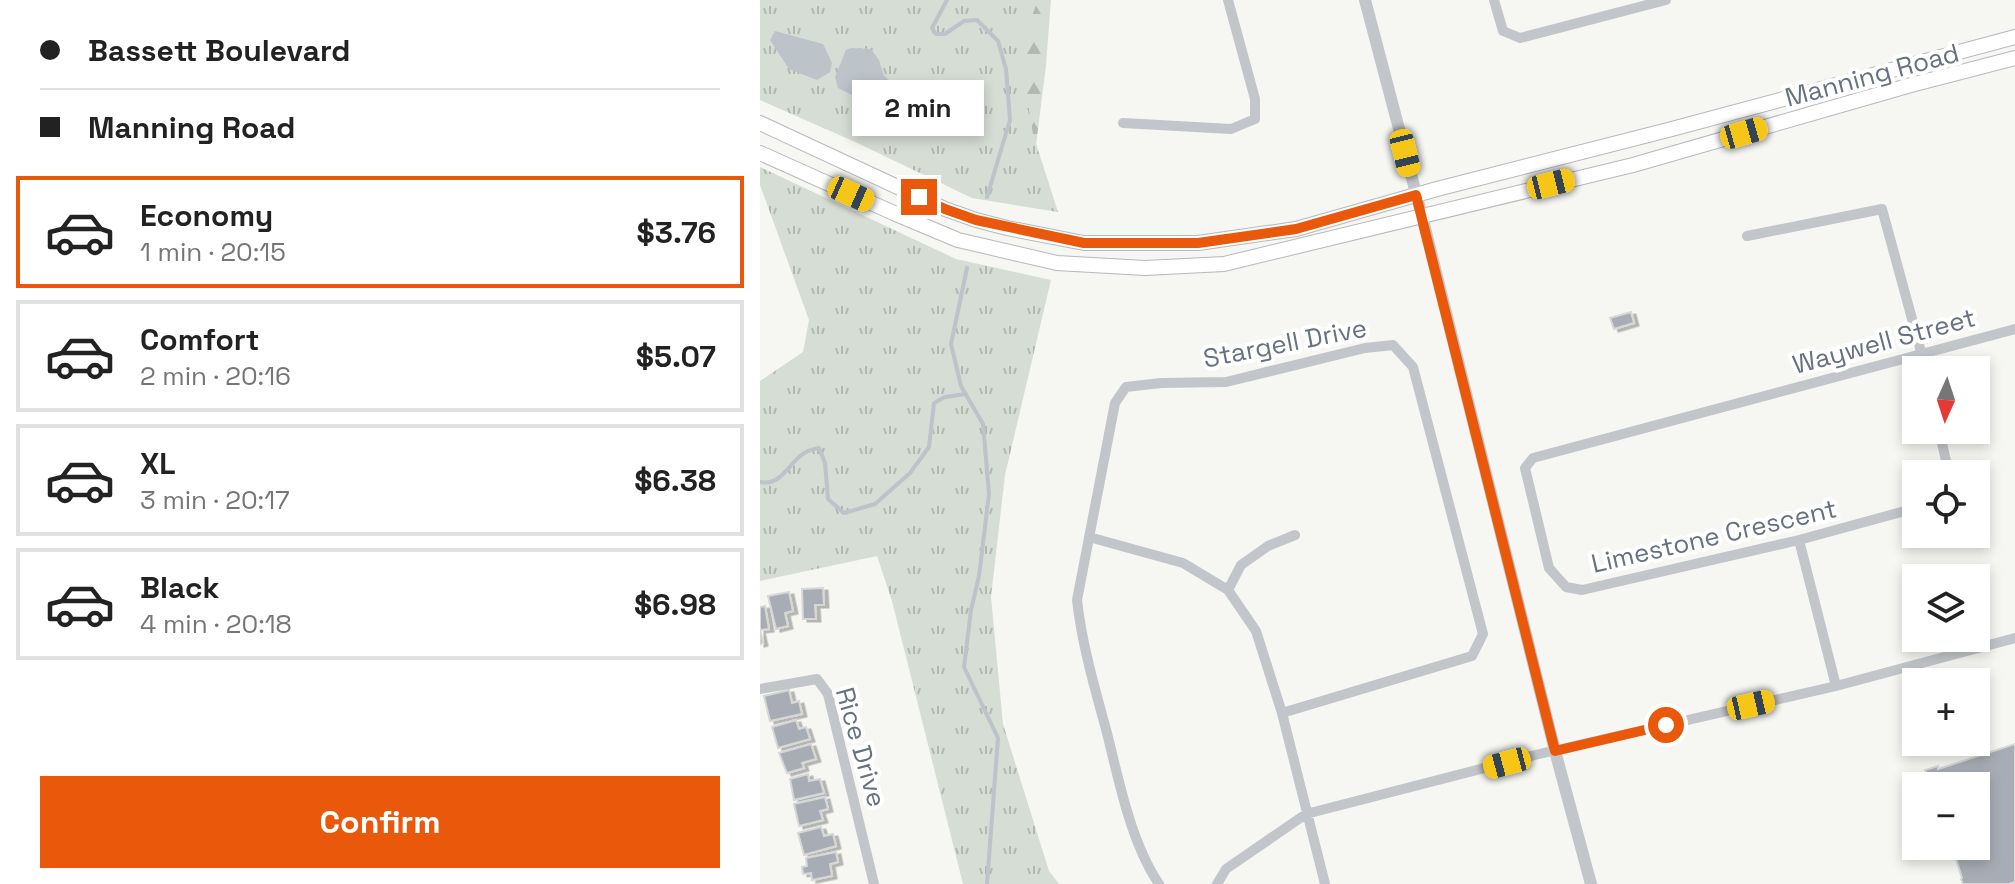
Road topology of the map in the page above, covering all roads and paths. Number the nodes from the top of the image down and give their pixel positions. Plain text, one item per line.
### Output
1 (1228, 0) edge
2 (1365, 0) edge
3 (1494, 0) edge
4 (1666, 0) edge
5 (2015, 37) edge
6 (2015, 58) edge
7 (760, 123) edge
8 (1123, 123) dead end
9 (760, 153) edge
10 (1416, 195) junction
11 (1422, 216) junction
12 (1747, 236) dead end
13 (2015, 329) edge
14 (1922, 353) junction
15 (1923, 356) edge
16 (1765, 395) joint
17 (1902, 512) edge
18 (1295, 535) dead end
19 (1089, 537) junction
20 (1799, 540) junction
21 (1228, 590) junction
22 (2015, 638) edge
23 (1836, 686) junction
24 (760, 689) edge
25 (1282, 713) junction
26 (1555, 751) junction
27 (1306, 814) junction
28 (874, 884) edge
29 (1159, 884) edge
30 (1217, 884) edge
31 (1325, 884) edge
32 (1591, 884) edge

1 - 8 street
2 - 10 street
3 - 4 street
5 - 10 main road, Manning Road
6 - 11 main road, Manning Road
7 - 10 main road, Manning Road
9 - 11 main road, Manning Road
10 - 11 street
11 - 26 street
12 - 14 street
13 - 14 street, Waywell Street
14 - 15 street
14 - 16 street, Waywell Street
16 - 20 street, Limestone Crescent
17 - 20 street, Limestone Crescent
18 - 21 street
19 - 21 street
19 - 25 street, Stargell Drive
19 - 29 street, Stargell Drive
20 - 23 street
21 - 25 street
22 - 23 street
23 - 26 street
24 - 28 street, Rice Drive
25 - 27 street
26 - 27 street
26 - 32 street
27 - 30 street
27 - 31 street

